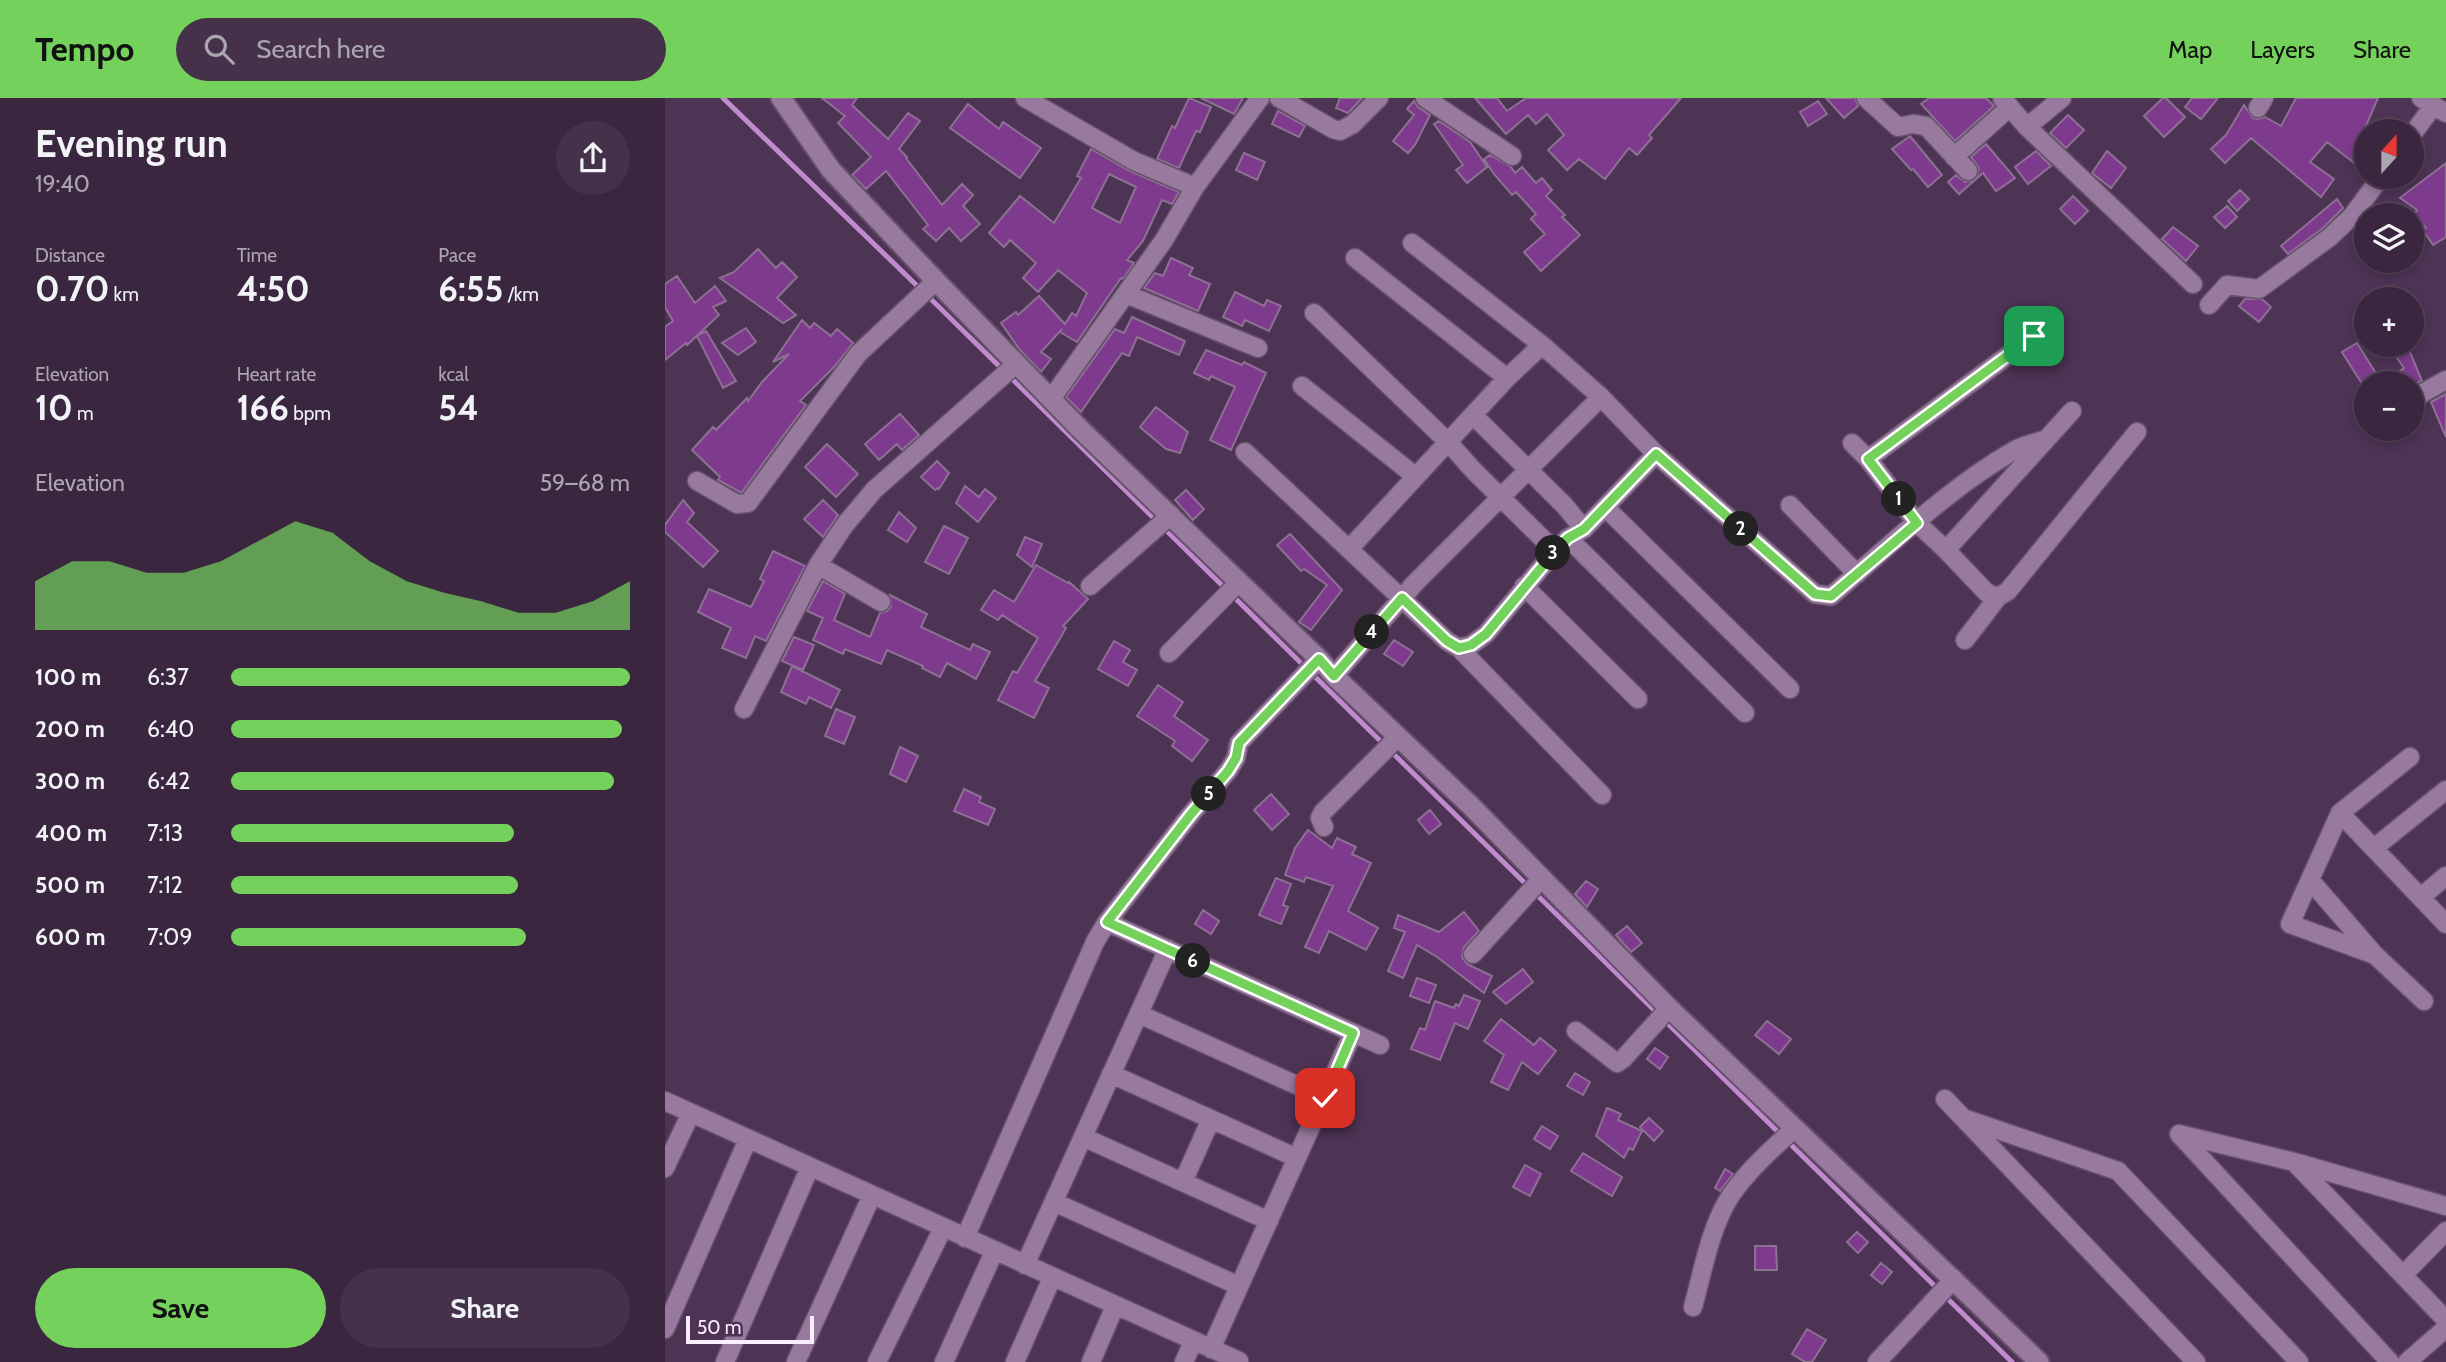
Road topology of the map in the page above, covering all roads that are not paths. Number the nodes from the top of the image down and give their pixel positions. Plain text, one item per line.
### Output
1 (781, 98) edge
2 (1025, 98) edge
3 (1260, 98) edge
4 (1279, 98) edge
5 (1379, 98) edge
6 (1425, 98) edge
7 (1865, 98) edge
8 (2062, 98) edge
9 (2006, 103) edge
10 (2027, 127) junction
11 (1512, 156) dead end
12 (1954, 157) junction
13 (1968, 171) dead end
14 (1195, 187) junction
15 (2372, 189) edge
16 (1412, 243) dead end
17 (1355, 258) dead end
18 (932, 284) junction
19 (2193, 284) dead end
20 (1126, 294) junction
21 (2209, 305) dead end
22 (1314, 313) dead end
23 (2034, 336) dead end
24 (1542, 345) junction
25 (1258, 348) dead end
26 (1007, 372) junction
27 (1507, 378) junction
28 (2446, 380) edge
29 (1301, 386) dead end
30 (2424, 392) edge
31 (1601, 397) junction
32 (1051, 399) junction
33 (2072, 411) dead end
34 (1473, 415) junction
35 (2137, 432) dead end
36 (2046, 439) junction
37 (1448, 442) junction
38 (1852, 443) dead end
39 (1245, 453) dead end
40 (1656, 454) junction
41 (1868, 459) junction
42 (1526, 470) junction
43 (1415, 476) junction
44 (697, 481) dead end
45 (1499, 497) junction
46 (1790, 505) dead end
47 (1605, 507) junction
48 (1917, 523) junction
49 (1162, 524) junction
50 (1584, 529) junction
51 (1568, 538) junction
52 (1349, 549) junction
53 (1947, 550) junction
54 (1555, 551) junction
55 (818, 565) junction
56 (1857, 573) junction
57 (1090, 586) dead end
58 (1524, 586) junction
59 (1229, 591) junction
60 (1998, 597) junction
61 (1402, 598) junction
62 (881, 602) dead end
63 (1965, 640) dead end
64 (1459, 648) junction
65 (1169, 653) dead end
66 (1316, 662) junction
67 (1334, 676) junction
68 (1790, 689) dead end
69 (1638, 699) dead end
70 (744, 709) dead end
71 (1745, 713) dead end
72 (1389, 746) junction
73 (2410, 757) dead end
74 (2446, 790) edge
75 (1602, 795) dead end
76 (2340, 813) junction
77 (1324, 827) dead end
78 (2374, 848) junction
79 (2446, 876) edge
80 (2310, 880) junction
81 (1534, 887) junction
82 (2421, 897) junction
83 (1107, 922) junction
84 (2446, 923) edge
85 (1168, 949) junction
86 (1473, 954) dead end
87 (2375, 955) junction
88 (2424, 1001) dead end
89 (1665, 1012) junction
90 (1139, 1014) junction
91 (1576, 1031) dead end
92 (1353, 1033) junction
93 (1381, 1045) dead end
94 (1111, 1074) junction
95 (1325, 1098) junction
96 (1944, 1099) dead end
97 (665, 1101) edge
98 (691, 1113) junction
99 (1963, 1118) junction
100 (1211, 1119) junction
101 (1791, 1132) junction
102 (1083, 1137) junction
103 (748, 1139) junction
104 (1297, 1158) junction
105 (2294, 1162) junction
106 (810, 1167) junction
107 (665, 1168) edge
108 (1183, 1182) junction
109 (872, 1195) junction
110 (1054, 1202) junction
111 (2446, 1206) edge
112 (1269, 1221) junction
113 (943, 1228) junction
114 (2446, 1231) edge
115 (965, 1238) junction
116 (994, 1252) junction
117 (1025, 1265) junction
118 (2404, 1274) junction
119 (1052, 1278) junction
120 (1239, 1286) junction
121 (1945, 1288) junction
122 (1115, 1307) junction
123 (1693, 1307) dead end
124 (2446, 1320) edge
125 (2446, 1328) edge
126 (665, 1329) edge
127 (1193, 1342) junction
128 (1211, 1349) junction
129 (1239, 1361) edge
130 (725, 1362) edge
131 (796, 1362) edge
132 (877, 1362) edge
133 (944, 1362) edge
134 (1015, 1362) edge
135 (1091, 1362) edge
136 (1184, 1362) edge
137 (1877, 1362) edge
138 (2039, 1362) edge
139 (2196, 1362) edge
140 (2299, 1362) edge
141 (2390, 1362) edge
142 (2407, 1362) edge

1 - 18 street
2 - 14 street
3 - 14 street
4 - 5 street
6 - 11 street
7 - 12 street
8 - 10 street
9 - 10 street
9 - 12 street
10 - 19 street
12 - 13 street
14 - 20 street
15 - 21 street
16 - 24 street
17 - 27 street
18 - 26 street
18 - 44 street
20 - 25 street
20 - 32 street
22 - 37 street
23 - 41 street
24 - 27 street
24 - 31 street
26 - 32 street
26 - 55 street
27 - 34 street
28 - 30 street
29 - 43 street
31 - 40 street
31 - 42 street
32 - 49 street
33 - 36 street
34 - 37 street
34 - 42 street
35 - 60 street
36 - 48 street
36 - 53 street
37 - 43 street
37 - 45 street
38 - 41 street
39 - 52 street
40 - 47 street
40 - 56 street
41 - 48 street
42 - 45 street
42 - 50 street
43 - 52 street
45 - 54 street
45 - 61 street
46 - 56 street
47 - 50 street
47 - 68 street
48 - 53 street
48 - 56 street
49 - 57 street
49 - 59 street
50 - 51 street
51 - 54 street
51 - 71 street
52 - 61 street
53 - 60 street
54 - 58 street
55 - 62 street
55 - 70 street
58 - 64 street
58 - 69 street
59 - 65 street
59 - 66 street
60 - 63 street
61 - 64 street
61 - 67 street
64 - 75 street
66 - 67 street
66 - 83 street
67 - 72 street
72 - 77 street
72 - 81 street
73 - 76 street
74 - 78 street
76 - 78 street
76 - 80 street
78 - 82 street
79 - 82 street
80 - 87 street
80 - 87 street
81 - 86 street
81 - 89 street
82 - 84 street
83 - 85 street
83 - 115 street
85 - 90 street
85 - 92 street
87 - 88 street
89 - 91 street
89 - 101 street
90 - 94 street
90 - 95 street
92 - 93 street
92 - 95 street
94 - 100 street
94 - 102 street
95 - 104 street
96 - 99 street
97 - 98 street
98 - 103 street
98 - 107 street
99 - 139 street
99 - 140 street
100 - 104 street
100 - 108 street
101 - 121 street
101 - 123 street
102 - 108 street
102 - 110 street
103 - 106 street
103 - 126 street
104 - 112 street
105 - 111 street
105 - 118 street
105 - 141 street
106 - 109 street
106 - 130 street
108 - 112 street
109 - 113 street
109 - 131 street
110 - 117 street
110 - 120 street
112 - 120 street
113 - 115 street
113 - 132 street
114 - 118 street
115 - 116 street
116 - 117 street
116 - 133 street
117 - 119 street
118 - 124 street
119 - 122 street
119 - 134 street
120 - 128 street
121 - 137 street
121 - 138 street
122 - 127 street
122 - 135 street
125 - 142 street
127 - 128 street
127 - 136 street
128 - 129 street

